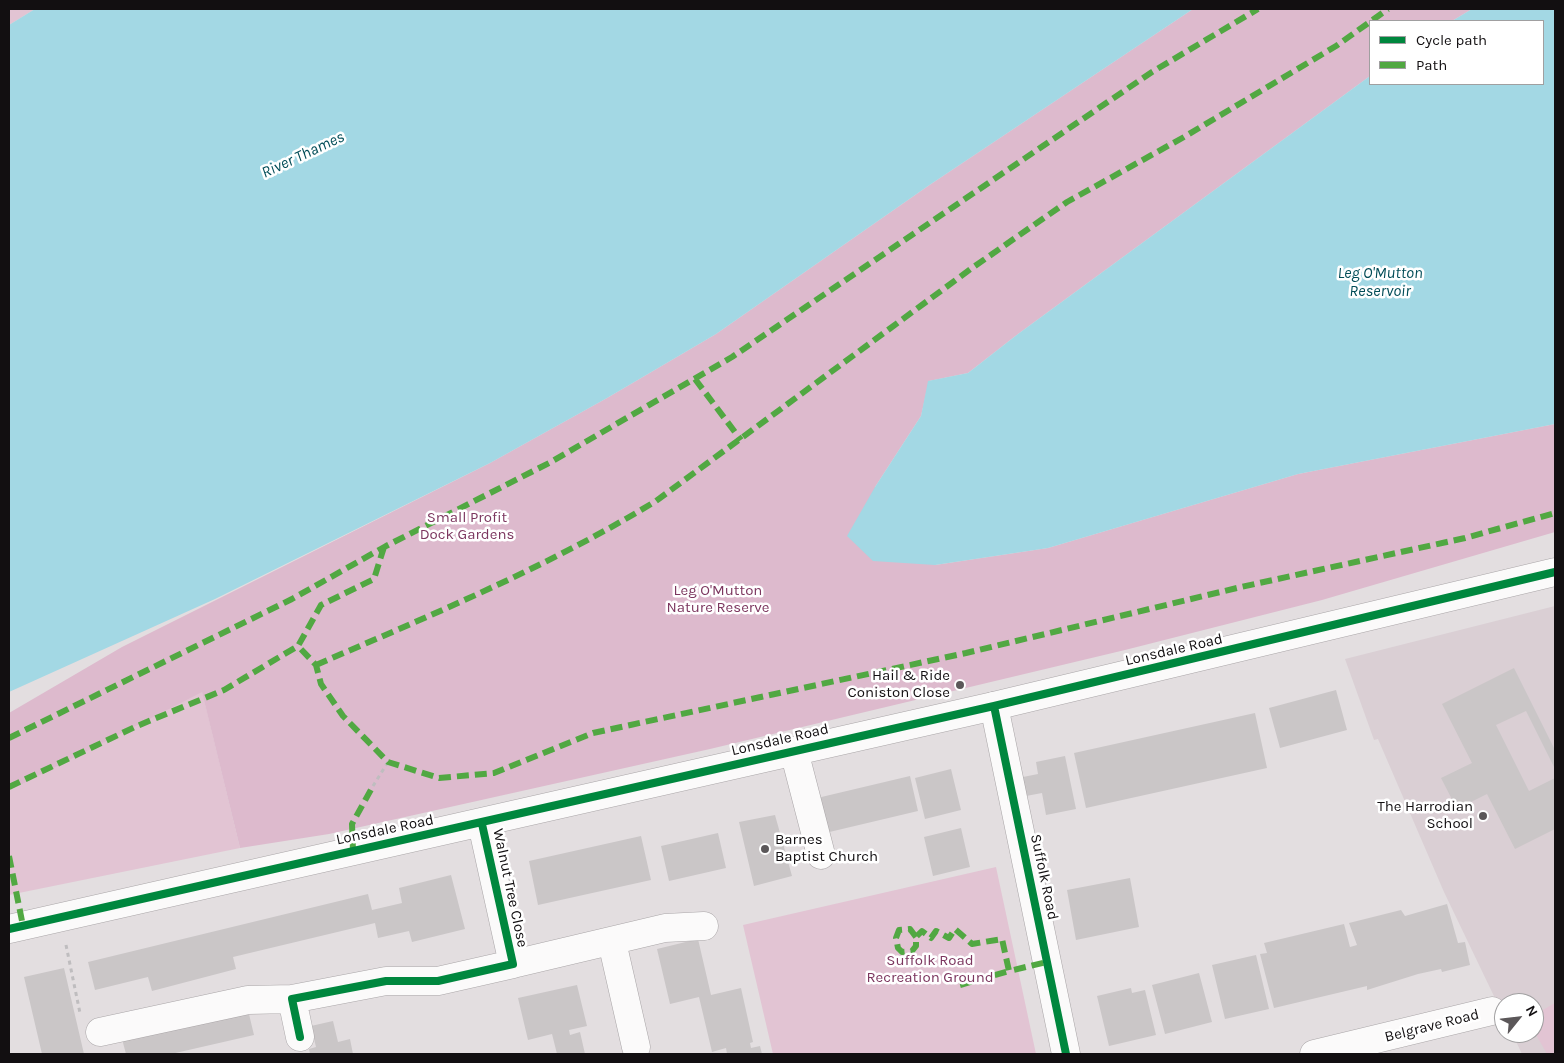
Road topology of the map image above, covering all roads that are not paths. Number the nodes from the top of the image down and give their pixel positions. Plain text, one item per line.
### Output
1 (1555, 572) edge
2 (994, 706) junction
3 (794, 750) junction
4 (482, 824) junction
5 (821, 856) dead end
6 (704, 926) dead end
7 (9, 930) edge
8 (612, 942) junction
9 (513, 964) junction
10 (292, 999) junction
11 (1492, 1011) dead end
12 (100, 1032) road end
13 (300, 1037) dead end
14 (636, 1047) dead end
15 (1066, 1054) edge
16 (1314, 1054) edge

1 - 2 main road, Lonsdale Road
2 - 3 main road, Lonsdale Road
2 - 15 main road, Suffolk Road
3 - 4 main road, Lonsdale Road
3 - 5 main road
4 - 7 main road, Lonsdale Road
4 - 9 main road, Walnut Tree Close
6 - 8 main road, Walnut Tree Close
8 - 9 main road, Walnut Tree Close
8 - 14 main road
9 - 10 main road, Walnut Tree Close
10 - 12 main road, Walnut Tree Close
10 - 13 main road
11 - 16 main road, Belgrave Road

